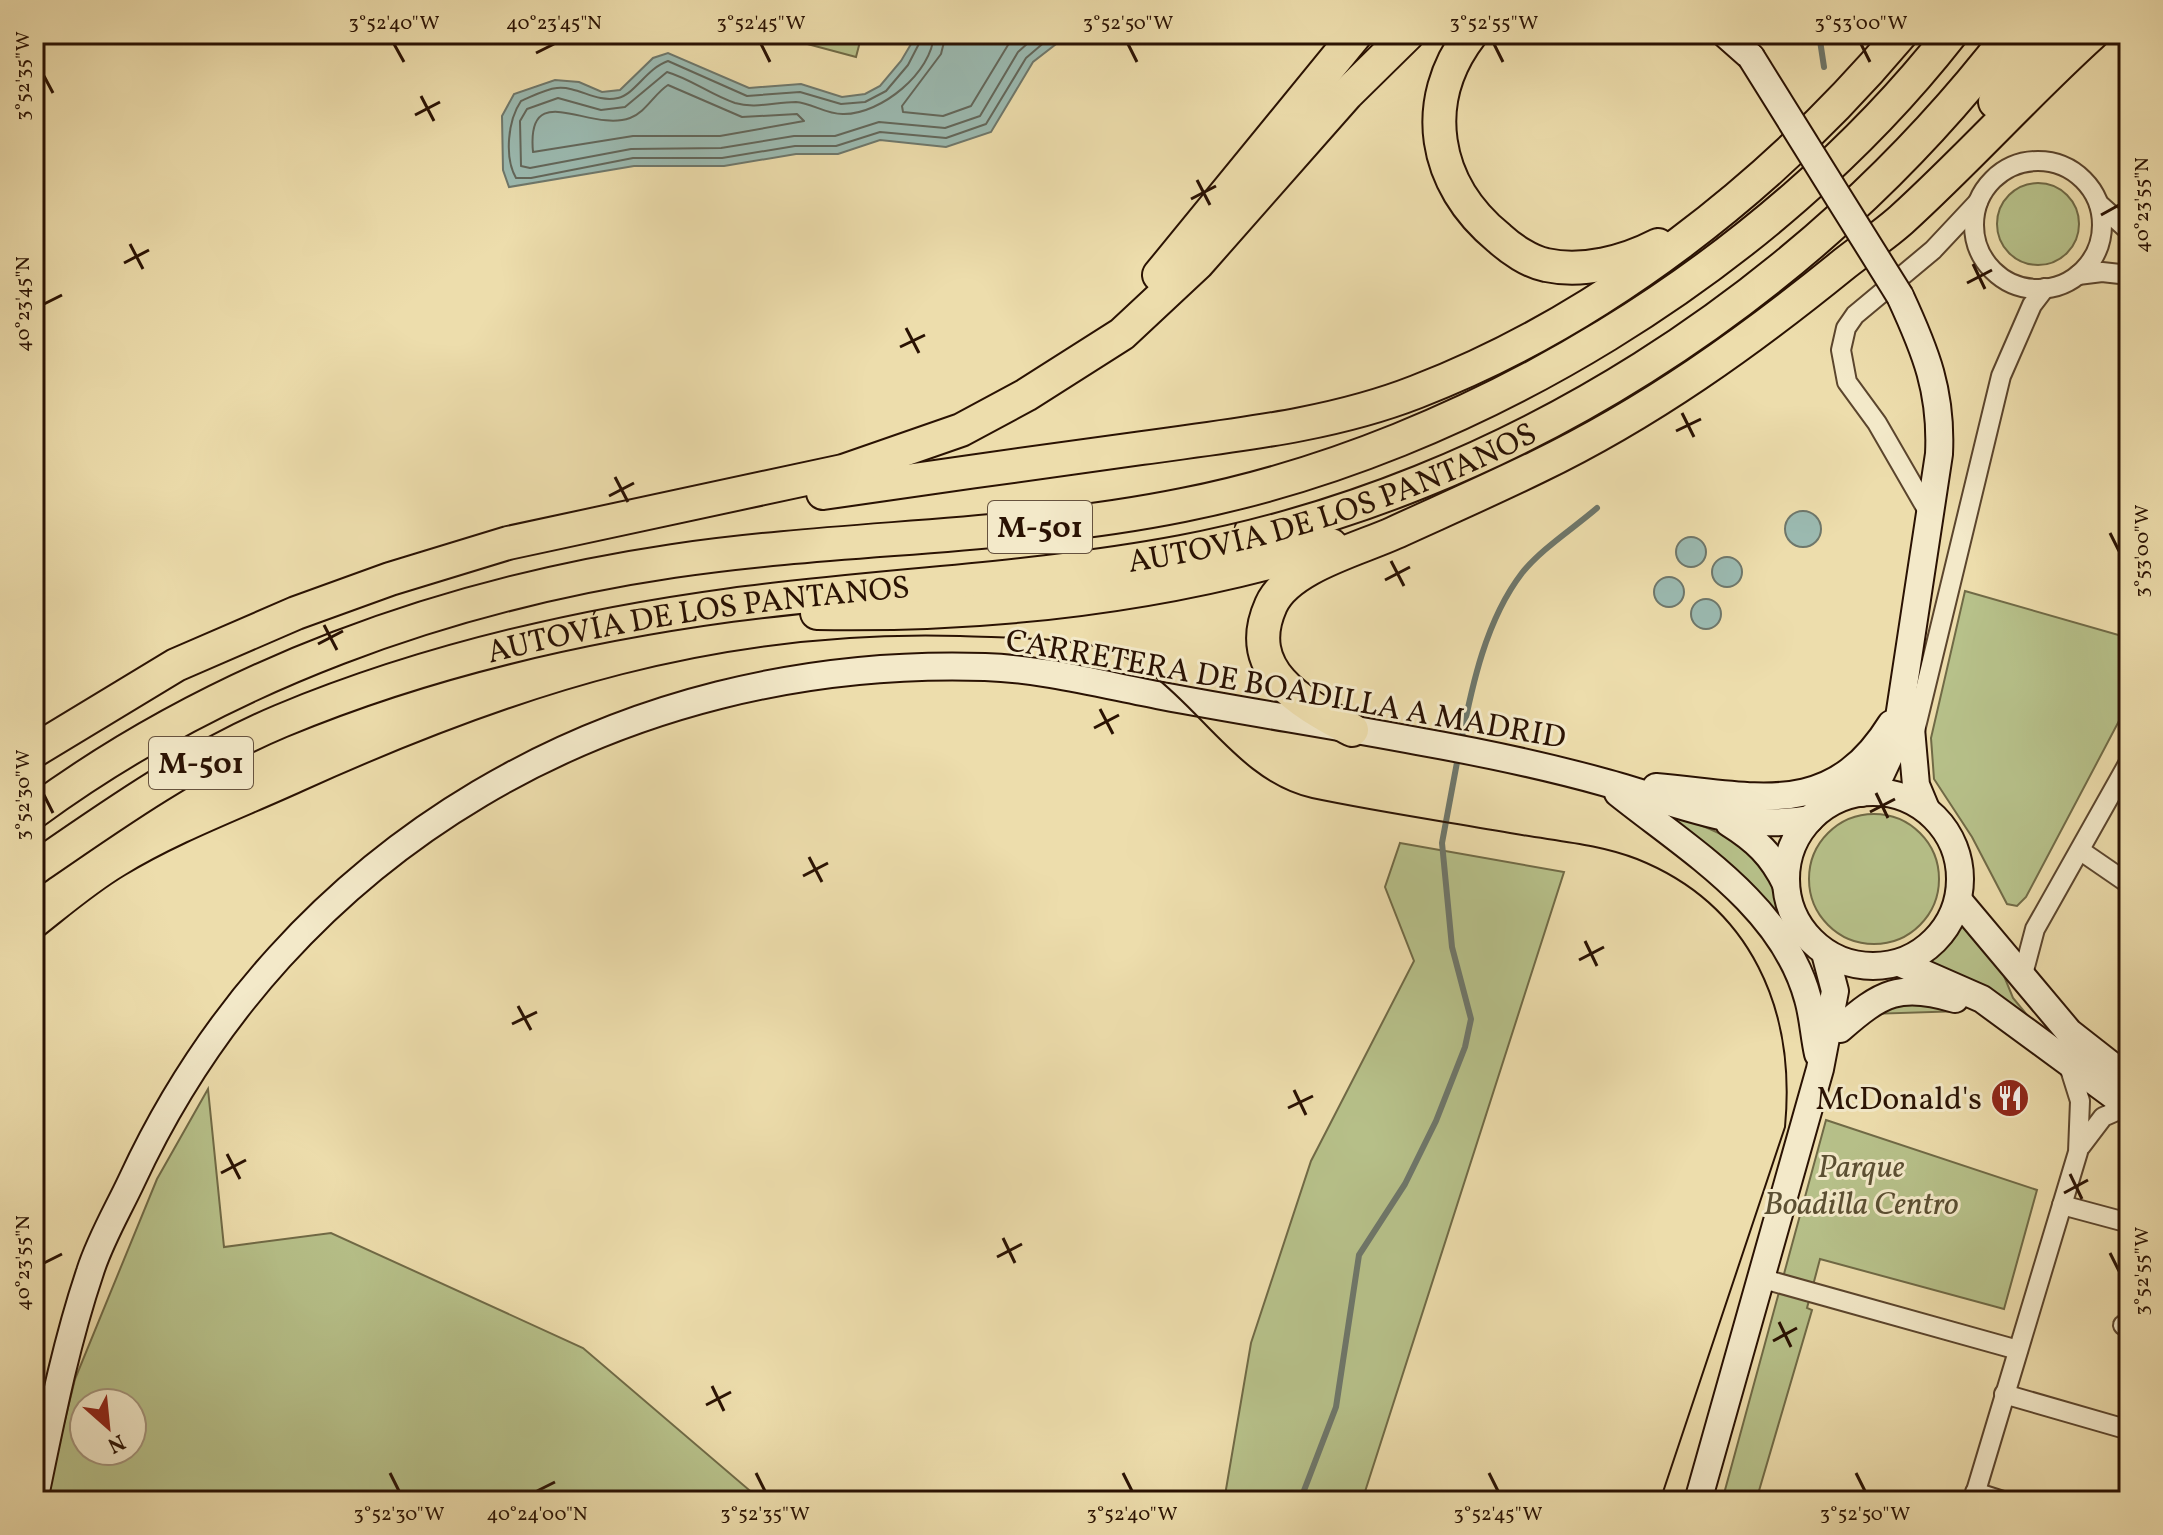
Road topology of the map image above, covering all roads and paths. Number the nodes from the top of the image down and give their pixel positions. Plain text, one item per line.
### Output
1 (1356, 34) edge
2 (1408, 34) edge
3 (1471, 34) edge
4 (1725, 34) edge
5 (1901, 34) edge
6 (1951, 34) edge
7 (2010, 34) edge
8 (2049, 34) edge
9 (2092, 34) edge
10 (1748, 45) edge
11 (1978, 202) junction
12 (2099, 204) junction
13 (1710, 217) junction
14 (2129, 231) edge
15 (1852, 257) junction
16 (2078, 275) junction
17 (2129, 275) edge
18 (2045, 288) junction
19 (1026, 395) junction
20 (649, 515) junction
21 (1428, 516) junction
22 (1931, 516) junction
23 (731, 605) junction
24 (1907, 666) junction
25 (1898, 713) junction
26 (1352, 730) junction
27 (1911, 746) junction
28 (34, 751) edge
29 (2129, 762) edge
30 (1604, 782) junction
31 (1861, 793) junction
32 (1926, 809) junction
33 (34, 812) edge
34 (1716, 815) junction
35 (1810, 819) junction
36 (2081, 851) junction
37 (34, 869) edge
38 (1786, 884) junction
39 (2129, 884) edge
40 (1959, 901) junction
41 (2035, 929) junction
42 (1995, 947) junction
43 (1825, 953) junction
44 (1889, 965) junction
45 (2022, 978) junction
46 (2009, 1020) junction
47 (1840, 1029) junction
48 (1820, 1069) junction
49 (2079, 1073) junction
50 (2129, 1079) edge
51 (2128, 1107) edge
52 (2092, 1127) junction
53 (2078, 1152) junction
54 (2062, 1205) junction
55 (2129, 1223) edge
56 (1760, 1278) junction
57 (2018, 1350) junction
58 (2004, 1394) junction
59 (2129, 1430) edge
60 (1974, 1497) edge
61 (34, 1501) edge
62 (1698, 1501) edge
63 (2003, 1501) edge

1 - 19 highway
2 - 19 highway
3 - 13 highway
4 - 10 street
5 - 13 highway
6 - 33 highway, AUTOVÍA DE LOS PANTANOS / M-501
7 - 23 highway, AUTOVÍA DE LOS PANTANOS / M-501
8 - 15 highway
9 - 15 highway
10 - 22 street, bridge
11 - 12 street
11 - 18 street
11 - 22 street
12 - 14 street
12 - 16 street
13 - 20 highway
15 - 21 highway
16 - 17 street
16 - 18 street
18 - 27 street
19 - 20 highway
20 - 28 highway
21 - 23 highway
21 - 26 highway
22 - 24 street
23 - 37 highway, AUTOVÍA DE LOS PANTANOS / M-501
24 - 25 street
24 - 27 street
25 - 30 street
25 - 31 street
26 - 30 street, CARRETERA DE BOADILLA A MADRID
26 - 61 street, CARRETERA DE BOADILLA A MADRID
27 - 32 street
29 - 36 street
30 - 34 street, CARRETERA DE BOADILLA A MADRID
30 - 48 street
31 - 32 street
31 - 35 street
32 - 40 street
34 - 35 street, CARRETERA DE BOADILLA A MADRID
34 - 38 street, CARRETERA DE BOADILLA A MADRID
35 - 38 street
36 - 39 street
36 - 41 street
38 - 43 street
40 - 42 street
40 - 44 street
41 - 42 street
41 - 45 street
42 - 45 street
43 - 44 street
43 - 48 street
44 - 46 street
44 - 47 street
45 - 50 street
46 - 47 street
46 - 49 street
47 - 48 street
48 - 56 street
49 - 51 street
49 - 52 street
49 - 53 street
51 - 52 street
52 - 53 street
53 - 54 street
54 - 55 street
54 - 57 street
56 - 57 street
56 - 62 street
57 - 58 street
58 - 59 street
58 - 60 street
60 - 63 street

